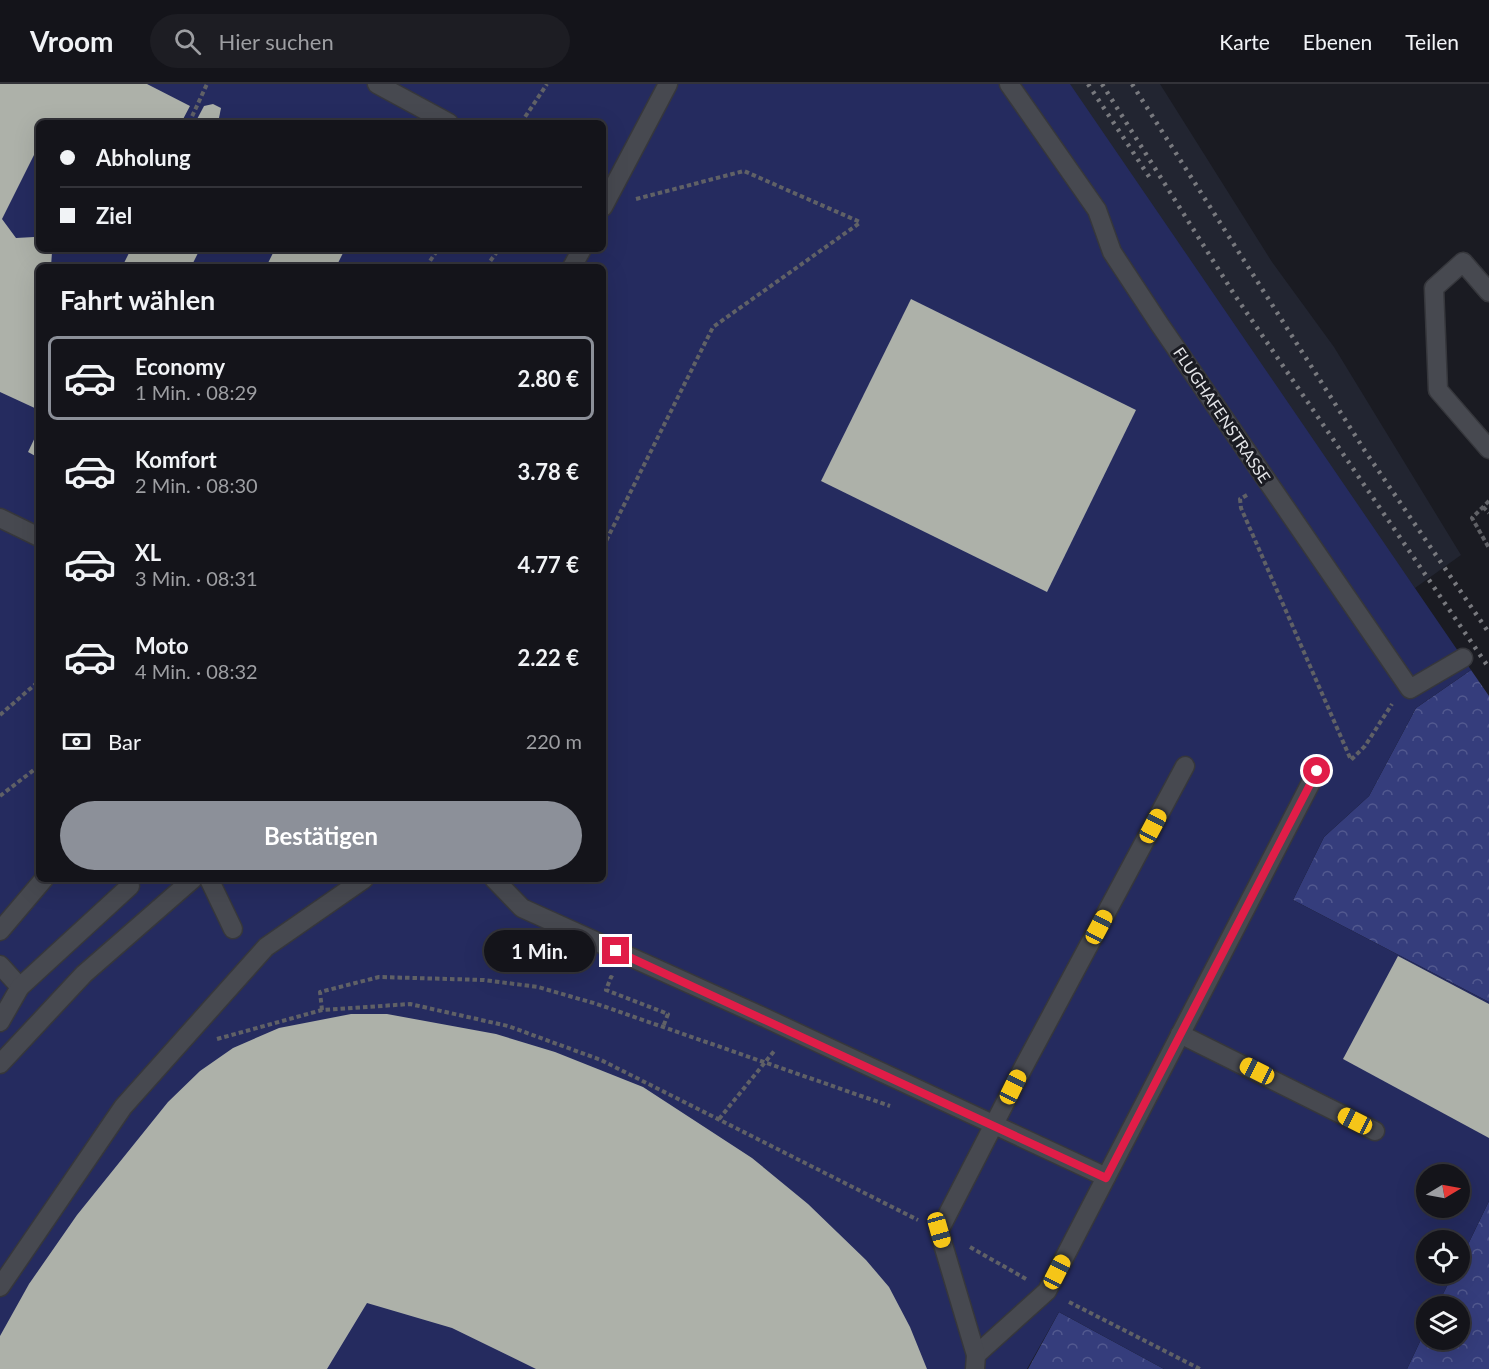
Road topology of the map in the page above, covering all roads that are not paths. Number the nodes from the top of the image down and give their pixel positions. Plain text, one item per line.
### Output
1 (377, 84) edge
2 (668, 84) edge
3 (1009, 84) edge
4 (443, 120) edge
5 (606, 201) edge
6 (1489, 292) edge
7 (1489, 449) edge
8 (0, 518) edge
9 (36, 536) edge
10 (1463, 658) dead end
11 (1185, 766) dead end
12 (1317, 771) dead end
13 (41, 882) edge
14 (190, 882) edge
15 (210, 882) edge
16 (360, 882) edge
17 (497, 882) edge
18 (130, 886) dead end
19 (233, 929) dead end
20 (0, 931) edge
21 (0, 965) edge
22 (20, 987) junction
23 (3, 1003) edge
24 (0, 1022) edge
25 (1180, 1034) junction
26 (0, 1064) edge
27 (994, 1126) junction
28 (1375, 1131) dead end
29 (1106, 1178) junction
30 (0, 1287) edge
31 (976, 1362) edge

1 - 4 street
2 - 5 street
3 - 10 street, FLUGHAFENSTRASSE
6 - 7 street
8 - 9 street
11 - 27 street
12 - 25 street
13 - 20 street
14 - 26 street
15 - 19 street
16 - 30 street
17 - 27 street
18 - 22 street
21 - 22 street
22 - 23 street
23 - 24 street
25 - 28 street
25 - 29 street
27 - 29 street
27 - 31 street
29 - 31 street

